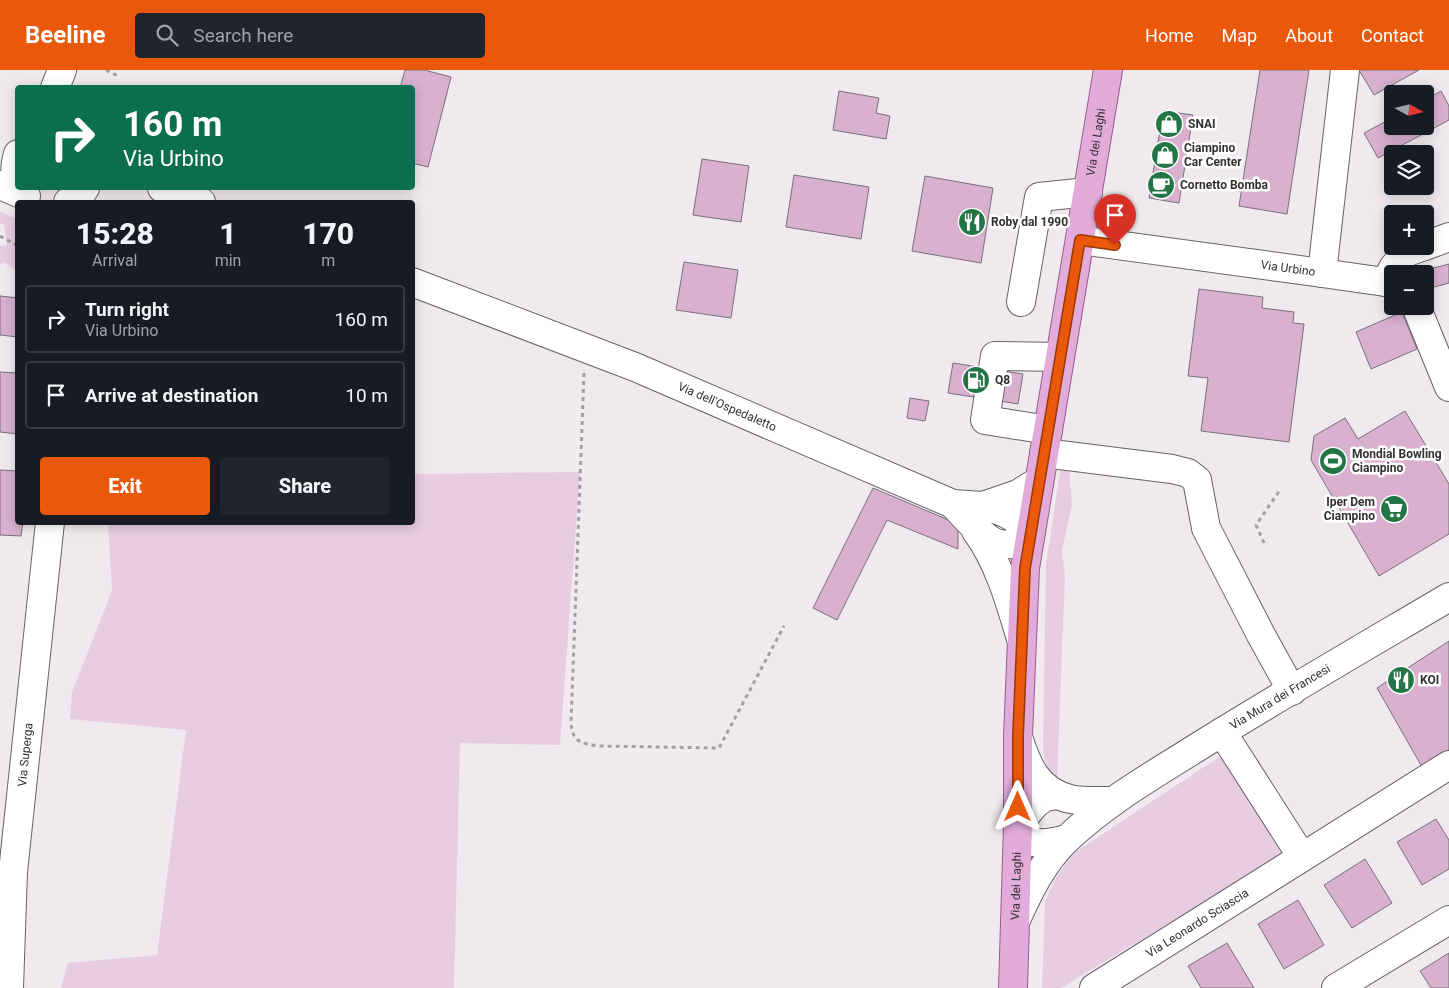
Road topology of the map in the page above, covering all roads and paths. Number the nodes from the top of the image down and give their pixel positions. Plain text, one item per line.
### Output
1 (62, 70) edge
2 (70, 70) edge
3 (106, 70) edge
4 (1108, 70) edge
5 (1345, 70) edge
6 (118, 76) dead end
7 (57, 85) edge
8 (73, 85) edge
9 (162, 190) edge
10 (1088, 192) junction
11 (195, 200) edge
12 (0, 236) edge
13 (1449, 237) edge
14 (1080, 240) junction
15 (1434, 242) edge
16 (15, 244) edge
17 (1403, 255) edge
18 (1395, 265) edge
19 (1322, 273) junction
20 (1384, 282) edge
21 (415, 283) edge
22 (1022, 302) dead end
23 (1420, 315) edge
24 (585, 348) junction
25 (1060, 357) junction
26 (1449, 387) edge
27 (1046, 442) junction
28 (1039, 481) junction
29 (1280, 490) dead end
30 (968, 511) junction
31 (50, 525) edge
32 (1030, 537) junction
33 (1264, 543) dead end
34 (1449, 597) edge
35 (784, 626) dead end
36 (1022, 641) junction
37 (1292, 690) junction
38 (1222, 732) junction
39 (1018, 736) junction
40 (1449, 765) edge
41 (1058, 795) junction
42 (1112, 801) junction
43 (1018, 825) junction
44 (1067, 839) junction
45 (1302, 857) junction
46 (1449, 920) edge
47 (1015, 922) junction
48 (9, 988) edge
49 (1013, 988) edge
50 (1094, 988) edge
51 (1336, 988) edge

1 - 7 street
2 - 8 street
3 - 6 path
4 - 10 main road, Via dei Laghi
5 - 19 street, Via Urbino
9 - 11 street
10 - 14 main road, Via dei Laghi
10 - 22 street
12 - 16 path
13 - 15 street
14 - 19 street, Via Urbino
14 - 25 main road, Via dei Laghi
17 - 18 street
19 - 20 street
21 - 24 street, Via dell'Ospedaletto
23 - 26 street
24 - 30 street, Via dell'Ospedaletto
24 - 35 path
25 - 27 main road, Via dei Laghi
25 - 27 street
27 - 28 main road, Via dei Laghi
27 - 37 street
28 - 30 street
28 - 32 main road, Via dei Laghi
29 - 33 path
30 - 32 street
30 - 36 street
31 - 48 street, Via Superga
32 - 36 main road, Via dei Laghi
34 - 37 street, Via Mura dei Francesi
36 - 39 main road, Via dei Laghi
37 - 38 street, Via Mura dei Francesi
38 - 42 street, Via Mura dei Francesi
38 - 45 street
39 - 41 street
39 - 43 main road, Via dei Laghi
40 - 45 street, Via Leonardo Sciascia
41 - 42 street
41 - 43 street
42 - 44 street, Via Mura dei Francesi
43 - 44 street
43 - 47 main road, Via dei Laghi
44 - 47 street, Via Mura dei Francesi
45 - 50 street, Via Leonardo Sciascia
46 - 51 street
47 - 49 main road, Via dei Laghi

